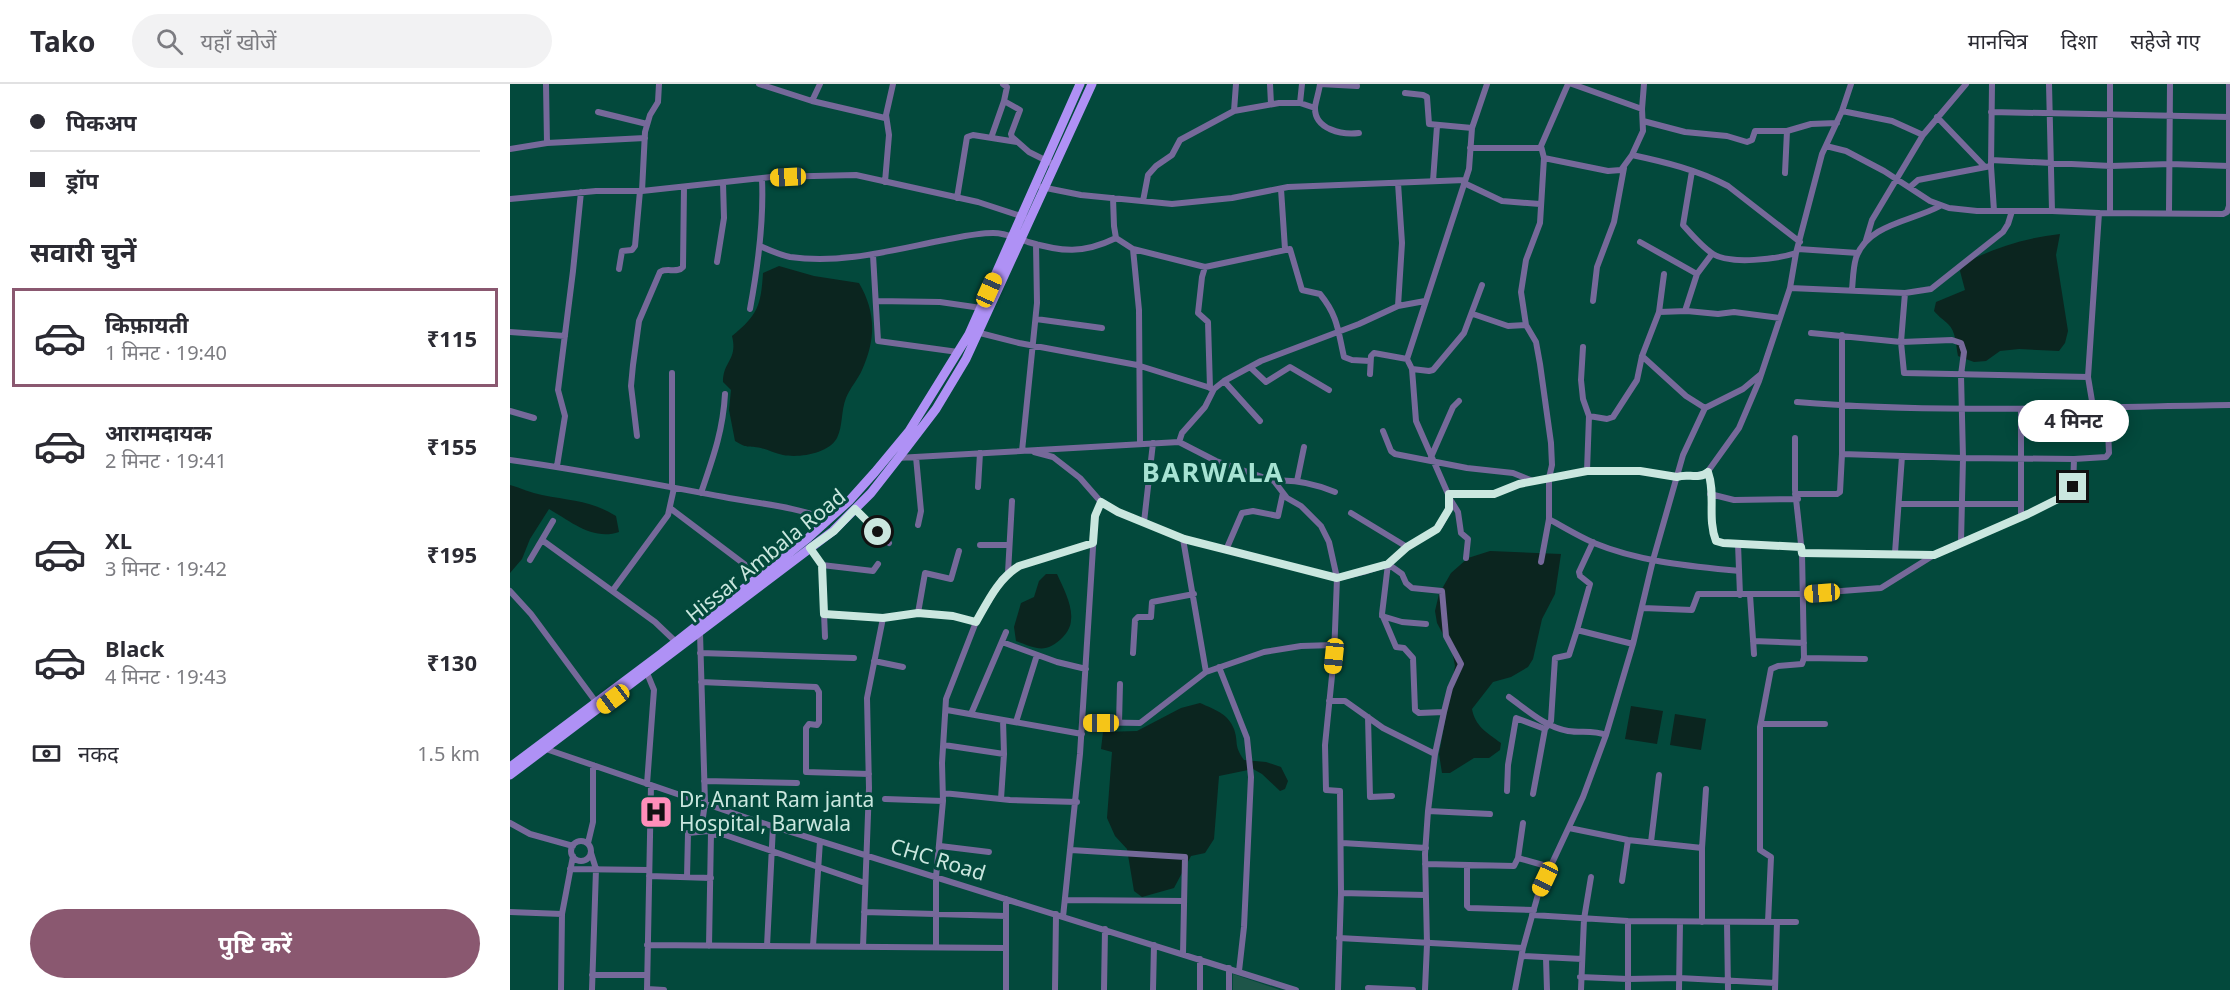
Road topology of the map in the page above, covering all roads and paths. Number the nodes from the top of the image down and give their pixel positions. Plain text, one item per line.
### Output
1 (546, 84) edge
2 (659, 84) edge
3 (759, 84) edge
4 (820, 84) edge
5 (893, 84) edge
6 (1003, 84) edge
7 (1080, 84) edge
8 (1092, 84) edge
9 (1236, 84) edge
10 (1270, 84) edge
11 (1302, 84) edge
12 (1320, 84) edge
13 (1487, 84) edge
14 (1570, 84) edge
15 (1644, 84) edge
16 (1851, 84) edge
17 (1963, 84) edge
18 (1992, 84) edge
19 (2049, 84) edge
20 (2110, 84) edge
21 (2170, 84) edge
22 (2229, 84) edge
23 (1357, 86) dead end
24 (1405, 93) dead end
25 (812, 101) junction
26 (1004, 101) junction
27 (1300, 103) junction
28 (1271, 104) junction
29 (1315, 108) junction
30 (1642, 109) junction
31 (1234, 111) junction
32 (1842, 111) junction
33 (598, 112) dead end
34 (1991, 112) junction
35 (2049, 113) junction
36 (2109, 114) junction
37 (2169, 116) junction
38 (1937, 117) junction
39 (2229, 117) edge
40 (885, 118) junction
41 (1643, 121) junction
42 (1837, 123) junction
43 (647, 124) junction
44 (1437, 126) junction
45 (1472, 128) junction
46 (1787, 130) junction
47 (1359, 133) dead end
48 (1923, 135) junction
49 (645, 138) junction
50 (991, 138) junction
51 (1018, 142) junction
52 (547, 143) junction
53 (1826, 146) junction
54 (1470, 148) junction
55 (1541, 148) junction
56 (510, 150) edge
57 (1632, 155) junction
58 (1544, 158) junction
59 (1051, 162) junction
60 (2170, 164) junction
61 (1989, 165) junction
62 (2052, 165) junction
63 (2229, 165) edge
64 (2111, 166) junction
65 (1624, 168) junction
66 (1692, 171) junction
67 (1785, 173) dead end
68 (762, 178) junction
69 (1897, 179) junction
70 (1433, 181) junction
71 (885, 182) junction
72 (1465, 182) junction
73 (723, 183) junction
74 (1398, 183) junction
75 (684, 187) junction
76 (1040, 187) junction
77 (1910, 188) junction
78 (1281, 189) junction
79 (641, 191) junction
80 (581, 192) junction
81 (957, 198) junction
82 (1113, 198) junction
83 (510, 199) edge
84 (1143, 201) junction
85 (1540, 204) junction
86 (1940, 206) junction
87 (1994, 211) junction
88 (2012, 211) junction
89 (2052, 211) junction
90 (2169, 212) junction
91 (2099, 213) junction
92 (2110, 213) junction
93 (1026, 217) junction
94 (1017, 238) junction
95 (1116, 238) junction
96 (1866, 240) junction
97 (1640, 242) dead end
98 (1036, 244) junction
99 (760, 246) junction
100 (1798, 248) junction
101 (1133, 249) junction
102 (1285, 249) junction
103 (1858, 253) junction
104 (1712, 254) junction
105 (873, 255) junction
106 (717, 262) dead end
107 (1205, 267) junction
108 (619, 269) dead end
109 (1664, 274) dead end
110 (1697, 274) junction
111 (1482, 285) dead end
112 (1790, 288) junction
113 (1852, 290) junction
114 (1905, 293) junction
115 (876, 301) junction
116 (1425, 301) junction
117 (1593, 301) dead end
118 (1398, 306) junction
119 (981, 308) junction
120 (750, 309) dead end
121 (1685, 311) junction
122 (1659, 312) junction
123 (1473, 314) junction
124 (1780, 318) junction
125 (1036, 319) junction
126 (1526, 325) junction
127 (1102, 328) dead end
128 (1340, 331) junction
129 (510, 332) edge
130 (974, 332) junction
131 (1811, 333) dead end
132 (1842, 335) junction
133 (565, 336) junction
134 (1901, 342) junction
135 (1032, 345) junction
136 (1583, 347) dead end
137 (958, 352) junction
138 (1642, 357) junction
139 (1407, 359) junction
140 (1370, 362) junction
141 (1140, 366) junction
142 (1250, 367) junction
143 (1412, 369) junction
144 (672, 373) dead end
145 (1370, 374) dead end
146 (1761, 374) junction
147 (1961, 375) junction
148 (2088, 377) junction
149 (1224, 381) junction
150 (1212, 388) junction
151 (1329, 390) dead end
152 (725, 394) dead end
153 (1460, 401) dead end
154 (1797, 402) dead end
155 (2230, 405) edge
156 (1841, 406) junction
157 (2092, 407) junction
158 (2107, 407) junction
159 (1705, 408) junction
160 (1963, 409) junction
161 (2021, 409) junction
162 (510, 411) edge
163 (1589, 416) junction
164 (534, 418) dead end
165 (1260, 420) dead end
166 (1383, 431) dead end
167 (637, 436) dead end
168 (1795, 438) dead end
169 (1179, 442) junction
170 (1153, 443) junction
171 (1140, 444) junction
172 (1304, 447) dead end
173 (1025, 451) junction
174 (980, 453) junction
175 (1842, 454) junction
176 (1902, 456) junction
177 (888, 457) junction
178 (916, 457) junction
179 (2021, 457) junction
180 (898, 458) junction
181 (1963, 458) junction
182 (1431, 459) junction
183 (2074, 459) junction
184 (510, 460) edge
185 (557, 466) junction
186 (1587, 471) junction
187 (1708, 472) junction
188 (1677, 477) junction
189 (1549, 478) junction
190 (1274, 481) junction
191 (1297, 481) junction
192 (1534, 481) junction
193 (978, 487) dead end
194 (673, 488) junction
195 (1335, 492) dead end
196 (701, 493) junction
197 (1283, 493) junction
198 (1710, 494) junction
199 (1449, 496) junction
200 (1796, 497) junction
201 (1012, 501) dead end
202 (1101, 502) junction
203 (1900, 504) junction
204 (1962, 504) junction
205 (2020, 504) junction
206 (670, 508) junction
207 (855, 509) junction
208 (1351, 513) dead end
209 (2021, 517) junction
210 (1549, 519) junction
211 (827, 520) junction
212 (553, 521) dead end
213 (1144, 522) junction
214 (918, 525) dead end
215 (1184, 539) junction
216 (542, 540) junction
217 (1593, 542) junction
218 (1961, 542) junction
219 (889, 543) dead end
220 (1093, 543) junction
221 (1738, 544) junction
222 (980, 545) dead end
223 (1009, 545) junction
224 (1407, 547) junction
225 (810, 548) junction
226 (959, 550) dead end
227 (1226, 550) junction
228 (1802, 550) junction
229 (1895, 553) junction
230 (1934, 555) junction
231 (1466, 558) dead end
232 (530, 560) dead end
233 (1653, 560) junction
234 (1541, 562) dead end
235 (878, 564) dead end
236 (1388, 564) junction
237 (822, 565) junction
238 (1739, 571) junction
239 (1008, 573) junction
240 (760, 576) junction
241 (1337, 578) junction
242 (613, 590) junction
243 (510, 591) edge
244 (1194, 594) junction
245 (1803, 594) junction
246 (1740, 595) junction
247 (1750, 595) junction
248 (1643, 608) junction
249 (918, 613) junction
250 (824, 614) junction
251 (1382, 616) junction
252 (883, 618) junction
253 (976, 622) junction
254 (1426, 624) dead end
255 (1577, 630) junction
256 (1006, 632) dead end
257 (700, 633) junction
258 (825, 637) dead end
259 (1753, 641) junction
260 (676, 642) junction
261 (1002, 642) junction
262 (1804, 643) junction
263 (1633, 644) junction
264 (1334, 645) junction
265 (1133, 652) dead end
266 (700, 653) junction
267 (1754, 654) dead end
268 (1036, 655) junction
269 (854, 658) dead end
270 (1804, 658) junction
271 (1865, 659) dead end
272 (874, 661) junction
273 (903, 668) dead end
274 (1219, 668) junction
275 (1086, 669) junction
276 (1206, 672) junction
277 (647, 673) junction
278 (701, 682) junction
279 (1120, 684) dead end
280 (1509, 697) dead end
281 (1329, 701) junction
282 (596, 702) junction
283 (947, 710) junction
284 (1444, 712) junction
285 (971, 714) junction
286 (1368, 717) junction
287 (1003, 720) junction
288 (1016, 722) junction
289 (1083, 722) junction
290 (1119, 723) junction
291 (1761, 724) junction
292 (1825, 724) dead end
293 (1547, 727) junction
294 (1082, 734) junction
295 (1606, 735) junction
296 (944, 745) junction
297 (541, 748) junction
298 (1004, 754) junction
299 (1435, 754) junction
300 (593, 765) junction
301 (510, 766) edge
302 (869, 774) junction
303 (510, 776) edge
304 (1659, 776) dead end
305 (704, 781) junction
306 (797, 783) dead end
307 (649, 784) junction
308 (1706, 789) dead end
309 (1507, 791) dead end
310 (943, 794) junction
311 (1533, 794) dead end
312 (1392, 796) dead end
313 (885, 799) dead end
314 (1001, 799) junction
315 (943, 801) junction
316 (1077, 802) junction
317 (705, 803) junction
318 (1428, 811) junction
319 (1490, 813) dead end
320 (1523, 823) dead end
321 (510, 824) edge
322 (773, 826) junction
323 (1569, 828) junction
324 (701, 831) junction
325 (711, 832) junction
326 (1628, 840) junction
327 (820, 841) junction
328 (1651, 842) junction
329 (588, 843) junction
330 (1342, 843) junction
331 (573, 846) junction
332 (940, 846) junction
333 (1426, 848) junction
334 (1702, 848) junction
335 (1071, 850) junction
336 (772, 851) junction
337 (989, 852) dead end
338 (591, 853) junction
339 (865, 855) junction
340 (573, 856) junction
341 (1518, 858) junction
342 (1425, 864) junction
343 (1467, 866) junction
344 (818, 867) junction
345 (1550, 867) junction
346 (570, 868) junction
347 (596, 869) junction
348 (649, 873) junction
349 (687, 877) junction
350 (936, 877) junction
351 (1591, 877) dead end
352 (711, 878) junction
353 (1622, 881) dead end
354 (865, 882) junction
355 (1341, 893) junction
356 (1425, 895) junction
357 (1006, 899) junction
358 (1065, 900) junction
359 (1184, 901) junction
360 (510, 912) edge
361 (864, 912) junction
362 (1533, 913) junction
363 (562, 914) junction
364 (936, 914) junction
365 (1056, 914) junction
366 (1006, 916) junction
367 (1063, 916) junction
368 (1584, 919) junction
369 (1628, 921) junction
370 (1680, 922) junction
371 (1702, 922) junction
372 (1727, 922) junction
373 (1768, 922) junction
374 (1777, 922) junction
375 (1796, 922) dead end
376 (1105, 929) junction
377 (1338, 938) junction
378 (1427, 944) junction
379 (647, 945) junction
380 (1154, 945) junction
381 (709, 946) junction
382 (767, 946) junction
383 (813, 946) junction
384 (863, 947) junction
385 (936, 947) junction
386 (1006, 948) junction
387 (1523, 948) junction
388 (1183, 954) junction
389 (1522, 956) junction
390 (1546, 958) junction
391 (1200, 959) junction
392 (1582, 959) junction
393 (1229, 968) junction
394 (1239, 971) junction
395 (592, 975) junction
396 (647, 975) junction
397 (1580, 977) junction
398 (1679, 978) junction
399 (1628, 979) junction
400 (1728, 981) junction
401 (1775, 987) edge
402 (1368, 988) dead end
403 (647, 989) edge
404 (561, 990) edge
405 (591, 990) edge
406 (664, 990) edge
407 (1006, 990) edge
408 (1055, 990) edge
409 (1104, 990) edge
410 (1153, 990) edge
411 (1200, 990) edge
412 (1229, 990) edge
413 (1296, 990) edge
414 (1338, 990) edge
415 (1413, 990) edge
416 (1425, 990) edge
417 (1515, 990) edge
418 (1546, 990) edge
419 (1581, 990) edge
420 (1628, 990) edge
421 (1679, 990) edge
422 (1728, 990) edge

1 - 52 street
2 - 43 street
3 - 25 street
4 - 25 street
5 - 40 street
6 - 26 street
7 - 59 main road, Hissar Ambala Road
8 - 59 main road, Hissar Ambala Road
9 - 31 street
10 - 28 street
11 - 27 street
12 - 23 street
12 - 29 street
13 - 45 street
14 - 30 street
14 - 55 street
15 - 30 street
16 - 32 street
17 - 38 street
18 - 34 street
19 - 35 street
20 - 36 street
21 - 37 street
22 - 39 street
24 - 44 street
25 - 40 street
26 - 50 street
26 - 51 street
27 - 28 street
27 - 29 street
28 - 31 street
29 - 47 street
30 - 41 street
31 - 84 street
32 - 42 street
32 - 48 street
33 - 43 street
34 - 35 street
34 - 61 street
35 - 36 street
35 - 62 street
36 - 37 street
36 - 64 street
37 - 39 street
37 - 60 street
38 - 48 street
38 - 61 street
39 - 63 street
40 - 71 street
41 - 46 street
41 - 57 street
42 - 46 street
42 - 53 street
43 - 49 street
44 - 45 street
44 - 70 street
45 - 54 street
46 - 67 street
48 - 69 street
49 - 52 street
49 - 79 street
50 - 51 street
50 - 81 street
51 - 59 street
52 - 56 street
53 - 69 street
53 - 100 street
54 - 55 street
54 - 72 street
55 - 58 street
57 - 65 street
57 - 66 street
58 - 65 street
58 - 85 street
59 - 76 main road, Hissar Ambala Road
60 - 63 street
60 - 64 street
60 - 90 street
61 - 62 street
61 - 77 street
61 - 87 street
62 - 64 street
62 - 89 street
63 - 90 street
64 - 92 street
65 - 117 street
66 - 100 street
66 - 104 street
68 - 71 street
68 - 73 street
68 - 99 street
69 - 77 street
69 - 96 street
70 - 72 street
70 - 74 street
71 - 81 street
72 - 85 street
72 - 116 street
73 - 75 street
73 - 106 street
74 - 78 street
74 - 118 street
75 - 79 street
75 - 167 street
76 - 82 street
76 - 93 main road, Hissar Ambala Road
77 - 86 street
78 - 84 street
78 - 102 street
79 - 80 street
79 - 108 street
80 - 83 street
80 - 133 street
81 - 93 street
82 - 84 street
82 - 95 street
85 - 126 street
86 - 87 street
86 - 96 street
87 - 88 street
88 - 89 street
88 - 114 street
89 - 91 street
90 - 92 street
91 - 92 street
91 - 148 street
93 - 94 main road, Hissar Ambala Road
94 - 98 street
94 - 105 street
94 - 119 main road, Hissar Ambala Road
94 - 130 main road, Hissar Ambala Road
95 - 98 street
95 - 101 street
96 - 103 street
97 - 110 street
98 - 125 street
99 - 105 street
99 - 120 street
100 - 103 street
100 - 104 street
100 - 112 street
101 - 107 street
101 - 141 street
102 - 107 street
102 - 128 street
103 - 113 street
104 - 110 street
105 - 115 street
107 - 150 street
109 - 122 street
110 - 121 street
111 - 123 street
112 - 113 street
112 - 124 street
113 - 114 street
114 - 134 street
115 - 119 street
115 - 137 street
116 - 118 street
116 - 139 street
118 - 128 street
119 - 130 main road, Hissar Ambala Road
121 - 122 street
121 - 124 street
122 - 138 street
123 - 126 street
123 - 143 street
124 - 146 street
125 - 127 street
125 - 135 street
126 - 189 street
128 - 140 street
128 - 142 street
129 - 133 street
130 - 135 street
130 - 137 main road, Hissar Ambala Road
130 - 180 main road, Hissar Ambala Road
131 - 132 street
132 - 134 street
132 - 156 street
133 - 185 street
134 - 147 street
134 - 147 street
135 - 141 street
135 - 173 street
136 - 163 street
137 - 177 main road, Hissar Ambala Road
138 - 159 street
138 - 163 street
139 - 140 street
139 - 143 street
140 - 145 street
141 - 150 street
141 - 171 street
142 - 149 street
142 - 151 street
143 - 182 street
144 - 194 street
146 - 159 street
146 - 187 street
147 - 148 street
147 - 160 street
148 - 157 street
149 - 150 street
149 - 165 street
150 - 169 street
152 - 196 street
153 - 182 street
154 - 156 street
155 - 158 street
156 - 160 street
156 - 175 street
157 - 158 street
157 - 161 street
158 - 183 street
159 - 188 street
160 - 161 street
160 - 181 street
161 - 179 street
162 - 164 street
163 - 186 street
166 - 182 street
168 - 200 street
169 - 170 street
169 - 190 street
170 - 171 street
170 - 213 street
171 - 173 street
172 - 191 street
173 - 174 street
173 - 202 street
174 - 178 street
174 - 193 street
175 - 176 street
175 - 200 street
176 - 181 street
176 - 203 street
177 - 180 street
177 - 211 main road, Hissar Ambala Road
178 - 180 street
178 - 214 street
179 - 181 street
179 - 183 street
179 - 205 street
180 - 207 main road, Hissar Ambala Road
181 - 204 street
182 - 192 street
182 - 199 street
183 - 209 street
184 - 185 street
185 - 194 street
186 - 188 street
186 - 189 street
187 - 188 street
187 - 198 street
188 - 233 street
189 - 192 street
189 - 210 street
190 - 191 street
190 - 197 street
191 - 195 street
192 - 199 street
194 - 196 street
194 - 206 street
196 - 211 street
197 - 227 street
197 - 241 street
198 - 200 street
198 - 221 street
199 - 224 street
199 - 231 street
200 - 228 street
201 - 223 street
202 - 213 street
202 - 220 street
203 - 204 street
203 - 229 street
204 - 205 street
204 - 218 street
205 - 209 street
206 - 240 street
206 - 242 street
207 - 219 street
207 - 225 main road, Hissar Ambala Road
208 - 224 street
209 - 218 street
210 - 217 street
210 - 234 street
211 - 240 main road, Hissar Ambala Road
212 - 216 street
213 - 215 street
215 - 227 street
215 - 244 street
216 - 232 street
216 - 242 street
217 - 233 street
217 - 255 street
218 - 230 street
220 - 239 street
220 - 275 street
221 - 228 street
221 - 238 street
222 - 223 street
223 - 239 street
224 - 236 street
225 - 237 street
225 - 257 main road, Hissar Ambala Road
226 - 249 street
227 - 241 street
228 - 229 street
228 - 245 street
229 - 230 street
230 - 245 street
233 - 238 street
233 - 248 street
235 - 237 street
236 - 241 street
236 - 251 street
236 - 284 street
237 - 250 street
238 - 246 street
239 - 253 street
240 - 260 main road, Hissar Ambala Road
241 - 264 street
242 - 260 street
243 - 282 street
244 - 265 street
244 - 276 street
245 - 247 street
245 - 262 street
246 - 247 street
246 - 248 street
247 - 259 street
248 - 263 street
249 - 252 street
249 - 253 street
250 - 252 street
250 - 258 street
251 - 254 street
251 - 284 street
252 - 272 street
253 - 283 street
255 - 263 street
255 - 293 street
256 - 261 street
257 - 266 street
257 - 277 main road, Hissar Ambala Road
259 - 262 street
259 - 267 street
260 - 282 main road, Hissar Ambala Road
261 - 268 street
261 - 285 street
262 - 270 street
263 - 295 street
264 - 274 street
264 - 281 street
266 - 269 street
266 - 278 street
268 - 275 street
268 - 288 street
270 - 271 street
270 - 291 street
272 - 273 street
272 - 302 street
274 - 276 street
274 - 394 street
275 - 289 street
276 - 290 street
277 - 297 main road, Hissar Ambala Road
277 - 307 street
278 - 302 street
278 - 305 street
279 - 290 street
280 - 293 street
281 - 286 street
281 - 330 street
282 - 297 main road, Hissar Ambala Road
283 - 285 street
283 - 296 street
284 - 299 street
285 - 287 street
286 - 299 street
286 - 312 street
287 - 288 street
287 - 298 street
288 - 294 street
289 - 290 street
289 - 294 street
291 - 292 street
291 - 373 street
293 - 295 street
293 - 309 street
293 - 311 street
294 - 316 street
295 - 323 street
296 - 298 street
296 - 310 street
297 - 300 street, CHC Road
297 - 301 main road, Hissar Ambala Road
297 - 303 main road, Hissar Ambala Road
298 - 314 street
299 - 318 street
300 - 307 street, CHC Road
300 - 329 street
302 - 339 street
304 - 328 street
305 - 306 street
305 - 317 street
307 - 317 street, CHC Road
307 - 348 street
308 - 334 street
310 - 314 street
310 - 315 street
313 - 315 street
314 - 316 street
315 - 332 street
316 - 335 street
317 - 322 street, CHC Road
317 - 324 street
318 - 319 street
318 - 333 street
320 - 341 street
321 - 331 street
322 - 327 street, CHC Road
322 - 336 street
323 - 326 street
323 - 345 street
324 - 325 street
324 - 349 street
325 - 336 street
325 - 352 street
326 - 328 street
326 - 353 street
327 - 339 street, CHC Road
327 - 344 street
328 - 334 street
329 - 331 street
329 - 338 street
330 - 333 street
330 - 355 street
331 - 340 street
332 - 337 street
332 - 350 street
333 - 342 street
334 - 371 street
335 - 358 street
335 - 359 street
336 - 344 street
336 - 382 street
338 - 340 street
338 - 347 street
339 - 350 street, CHC Road
339 - 354 street
340 - 346 street
341 - 343 street
341 - 345 street
342 - 343 street
342 - 356 street
343 - 362 street
344 - 354 street
344 - 383 street
345 - 362 street
346 - 347 street
346 - 363 street
347 - 348 street
347 - 395 street
348 - 349 street
348 - 379 street
349 - 352 street
350 - 357 street, CHC Road
350 - 364 street
351 - 368 street
352 - 381 street
354 - 361 street
355 - 356 street
355 - 377 street
356 - 378 street
357 - 365 street, CHC Road
357 - 366 street
358 - 359 street
358 - 367 street
359 - 388 street
360 - 363 street
361 - 364 street
361 - 384 street
362 - 368 street
362 - 387 street
363 - 404 street
364 - 366 street
364 - 385 street
365 - 367 street, CHC Road
365 - 408 street
366 - 386 street
367 - 376 street, CHC Road
368 - 369 street
368 - 392 street
369 - 370 street
369 - 399 street
370 - 371 street
370 - 398 street
371 - 372 street
372 - 373 street
372 - 400 street
373 - 374 street
374 - 375 street
374 - 401 street
376 - 380 street, CHC Road
376 - 409 street
377 - 378 street
377 - 414 street
378 - 387 street
378 - 416 street
379 - 381 street
379 - 396 street
380 - 388 street, CHC Road
380 - 410 street
381 - 382 street
382 - 383 street
383 - 384 street
384 - 385 street
385 - 386 street
386 - 407 street
387 - 389 street
388 - 391 street, CHC Road
389 - 390 street
389 - 417 street
390 - 392 street
390 - 418 street
391 - 393 street, CHC Road
391 - 411 street
392 - 397 street
393 - 394 street, CHC Road
393 - 412 street
394 - 413 street, CHC Road
395 - 396 street
395 - 405 street
396 - 403 street
397 - 399 street
397 - 419 street
398 - 399 street
398 - 400 street
398 - 421 street
399 - 420 street
400 - 401 street
400 - 422 street
402 - 415 street
403 - 406 street

